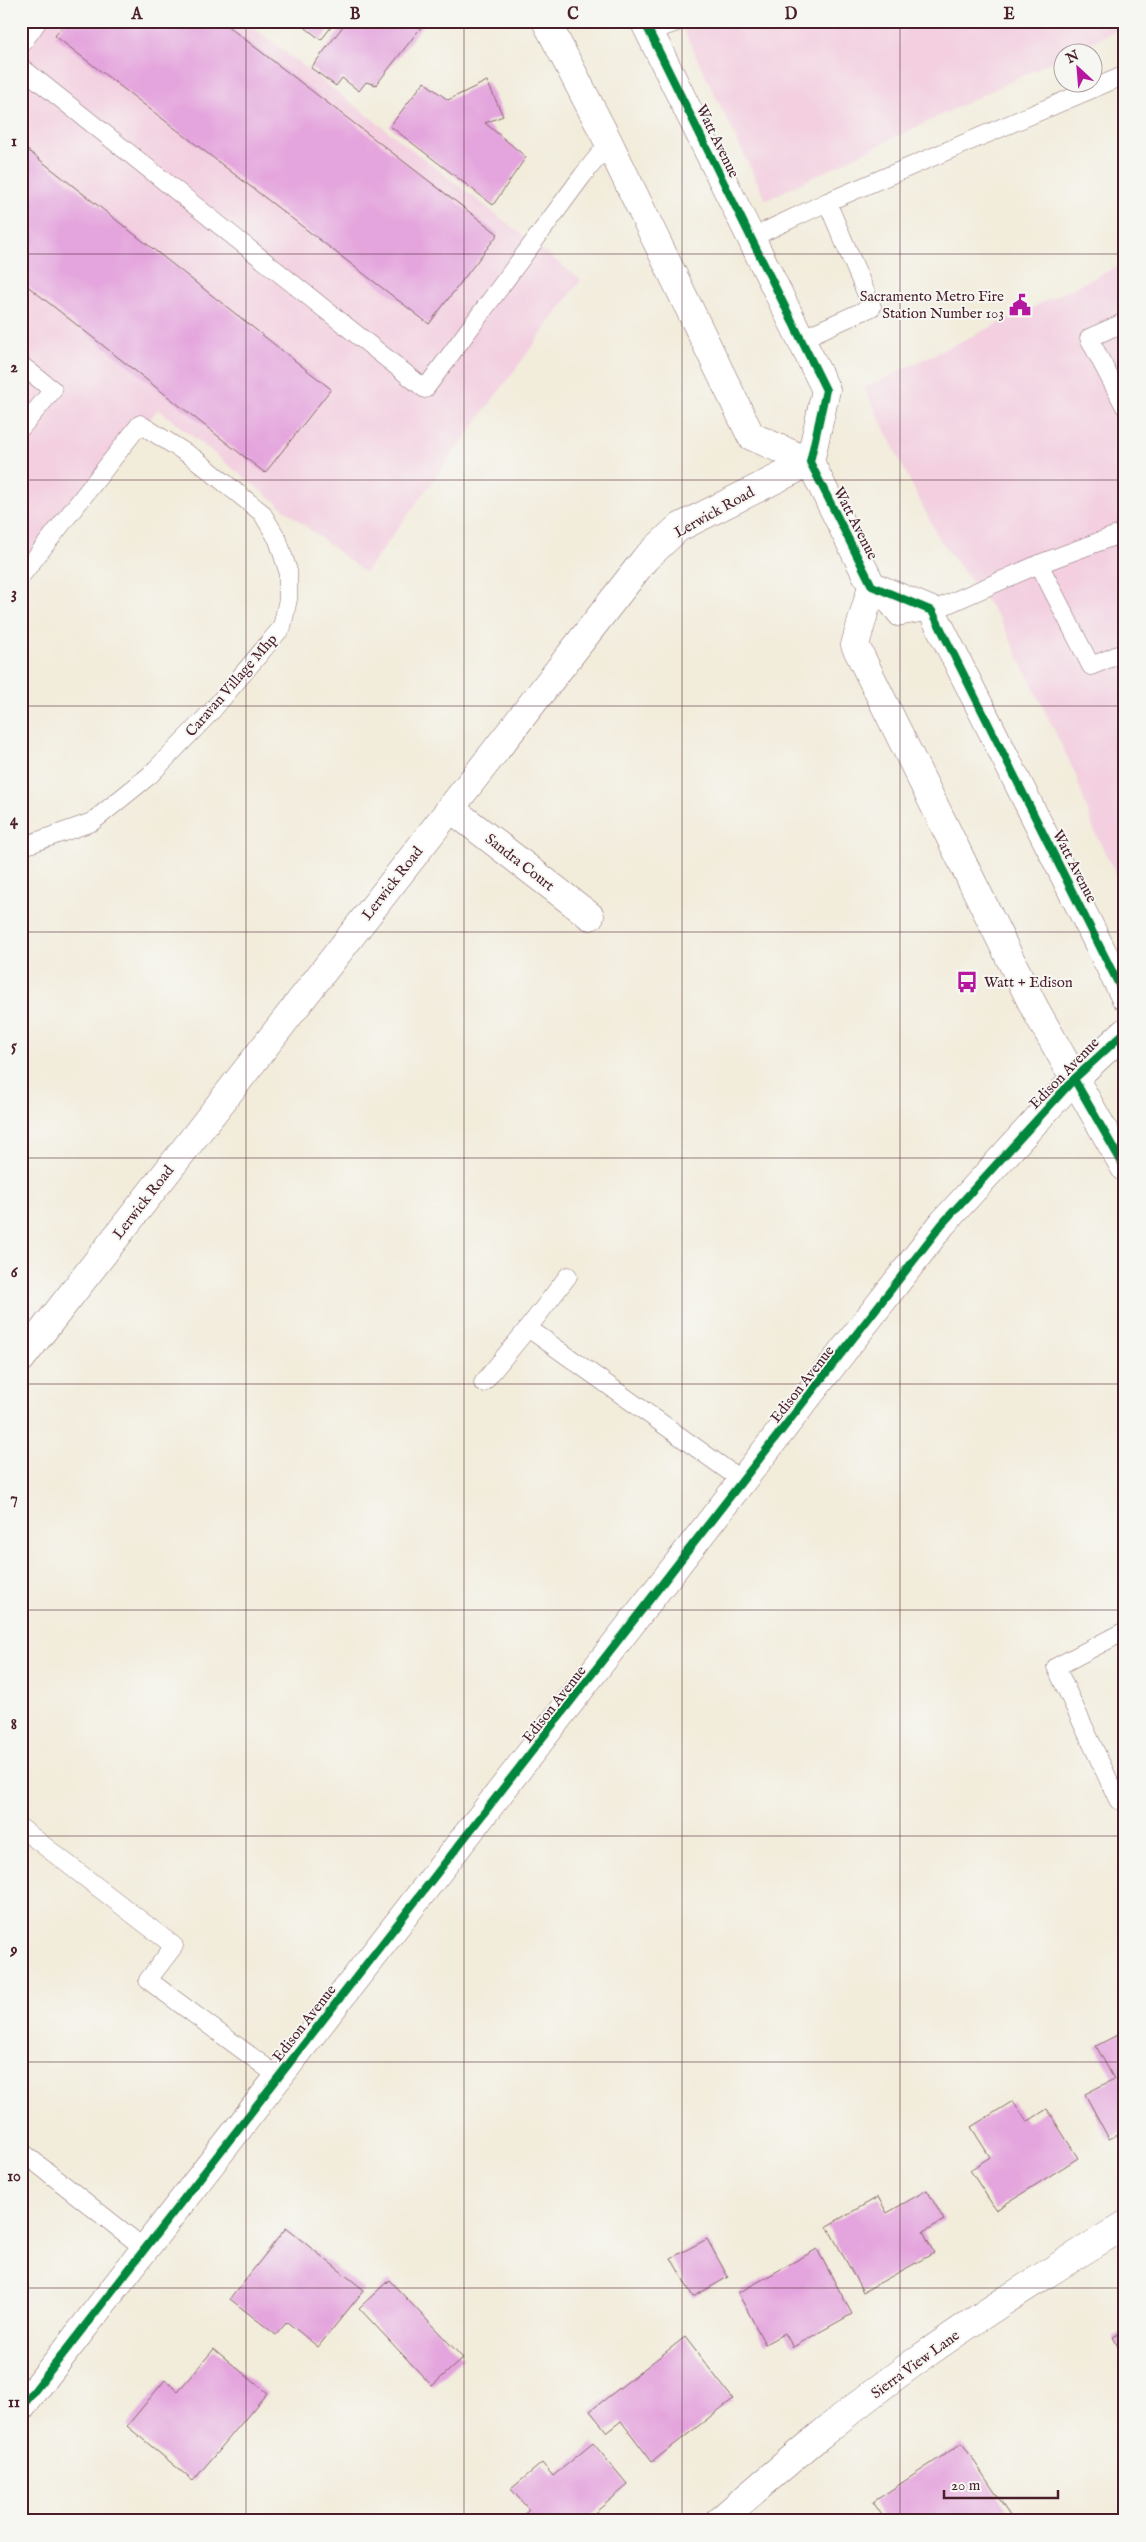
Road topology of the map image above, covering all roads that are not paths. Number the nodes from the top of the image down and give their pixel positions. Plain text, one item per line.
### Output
1 (38, 21) edge
2 (546, 21) edge
3 (680, 21) edge
4 (647, 27) edge
5 (21, 45) edge
6 (21, 67) edge
7 (1125, 75) edge
8 (609, 143) junction
9 (827, 202) junction
10 (751, 238) junction
11 (1125, 322) edge
12 (801, 339) junction
13 (21, 365) edge
14 (1125, 407) edge
15 (21, 428) edge
16 (810, 462) junction
17 (1125, 532) edge
18 (1039, 564) junction
19 (21, 576) edge
20 (872, 586) junction
21 (932, 611) junction
22 (1125, 652) edge
23 (450, 808) junction
24 (21, 847) edge
25 (590, 916) dead end
26 (1125, 997) edge
27 (1125, 1032) edge
28 (1074, 1079) junction
29 (1125, 1168) edge
30 (568, 1276) dead end
31 (528, 1328) junction
32 (21, 1359) edge
33 (483, 1383) dead end
34 (744, 1482) junction
35 (1125, 1631) edge
36 (1125, 1797) edge
37 (21, 1828) edge
38 (279, 2077) junction
39 (21, 2151) edge
40 (1125, 2225) edge
41 (145, 2249) junction
42 (21, 2408) edge
43 (719, 2521) edge

1 - 5 lane
2 - 8 street
3 - 4 lane
4 - 10 street, Watt Avenue
6 - 8 lane
7 - 9 lane
8 - 16 street
9 - 10 lane
9 - 12 lane
10 - 12 street, Watt Avenue
11 - 14 lane
12 - 16 street, Watt Avenue
13 - 15 lane
16 - 20 street, Watt Avenue
16 - 23 street, Lerwick Road
17 - 18 lane
18 - 21 lane
18 - 22 lane
19 - 24 lane, Caravan Village Mhp
20 - 21 street
20 - 28 street
21 - 26 street, Watt Avenue
23 - 25 street, Sandra Court
23 - 32 street, Lerwick Road
27 - 28 street, Edison Avenue
28 - 29 street
28 - 34 street, Edison Avenue
30 - 31 lane
31 - 33 lane
31 - 34 lane
34 - 38 street, Edison Avenue
35 - 36 lane
37 - 38 lane
38 - 41 street, Edison Avenue
39 - 41 lane
40 - 43 street, Sierra View Lane
41 - 42 street, Edison Avenue

